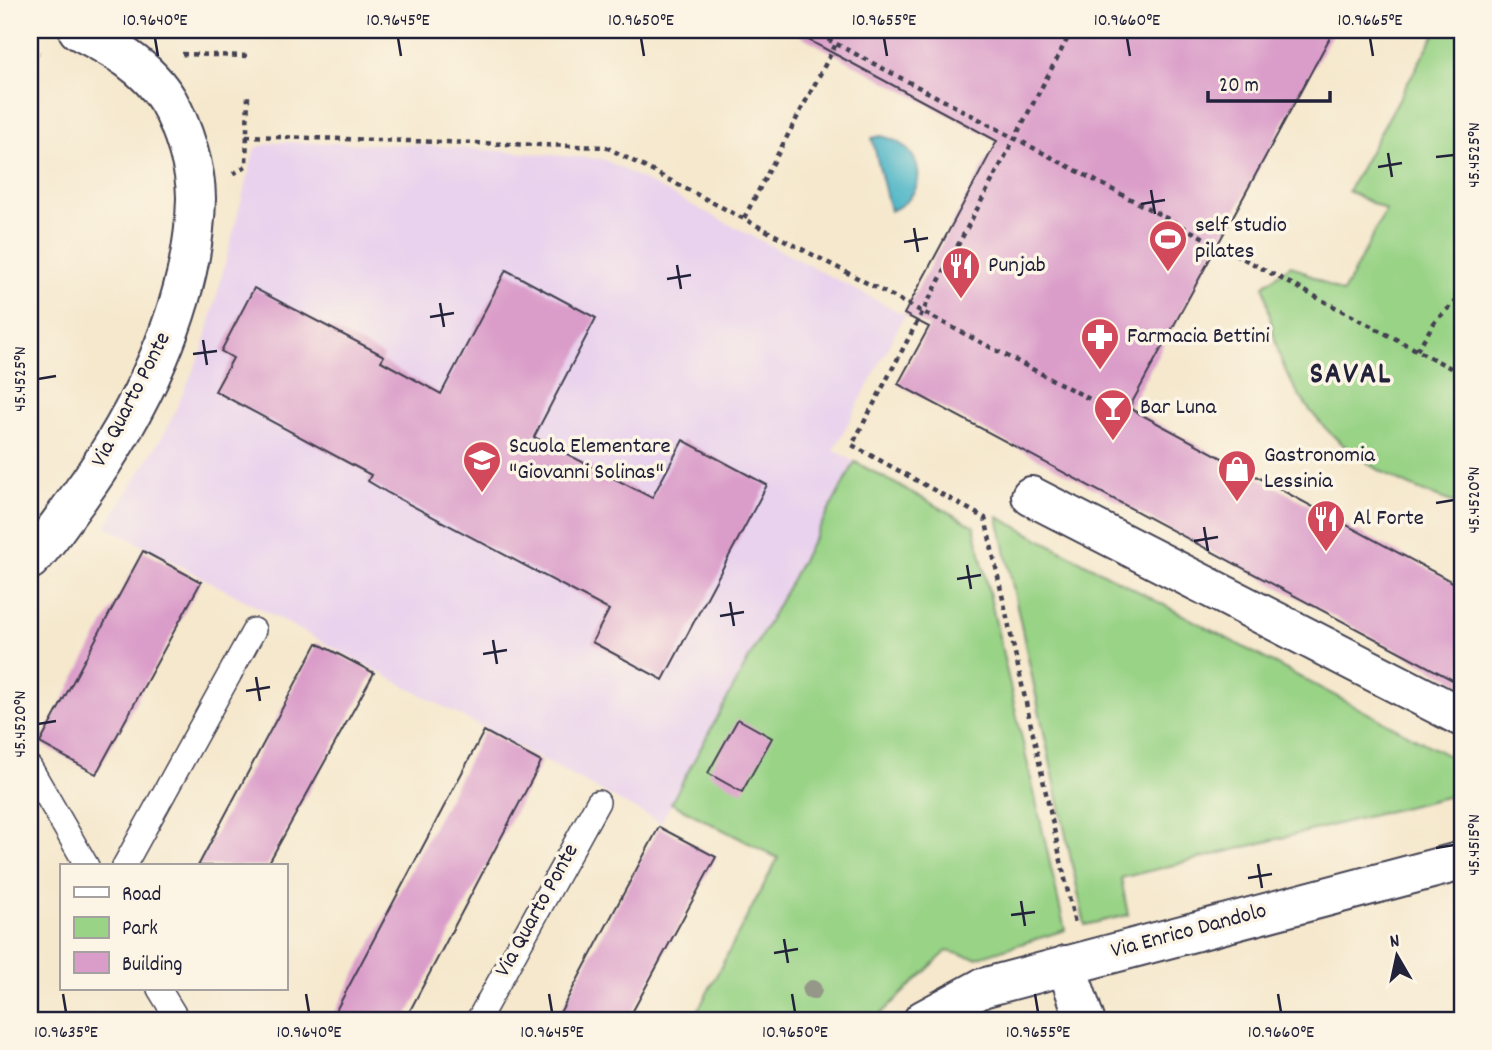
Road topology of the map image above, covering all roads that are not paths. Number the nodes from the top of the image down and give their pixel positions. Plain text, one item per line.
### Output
1 (78, 30) edge
2 (1031, 496) dead end
3 (30, 559) edge
4 (254, 630) dead end
5 (1462, 716) edge
6 (30, 767) edge
7 (598, 802) dead end
8 (1462, 861) edge
9 (86, 864) edge
10 (125, 864) edge
11 (1072, 948) junction
12 (160, 990) edge
13 (178, 1020) edge
14 (478, 1020) edge
15 (923, 1020) edge
16 (1085, 1020) edge

1 - 3 street, Via Quarto Ponte
2 - 5 street
4 - 10 lane
6 - 9 lane
7 - 14 lane, Via Quarto Ponte
8 - 11 street, Via Enrico Dandolo
11 - 15 street, Via Enrico Dandolo
11 - 16 street
12 - 13 lane

